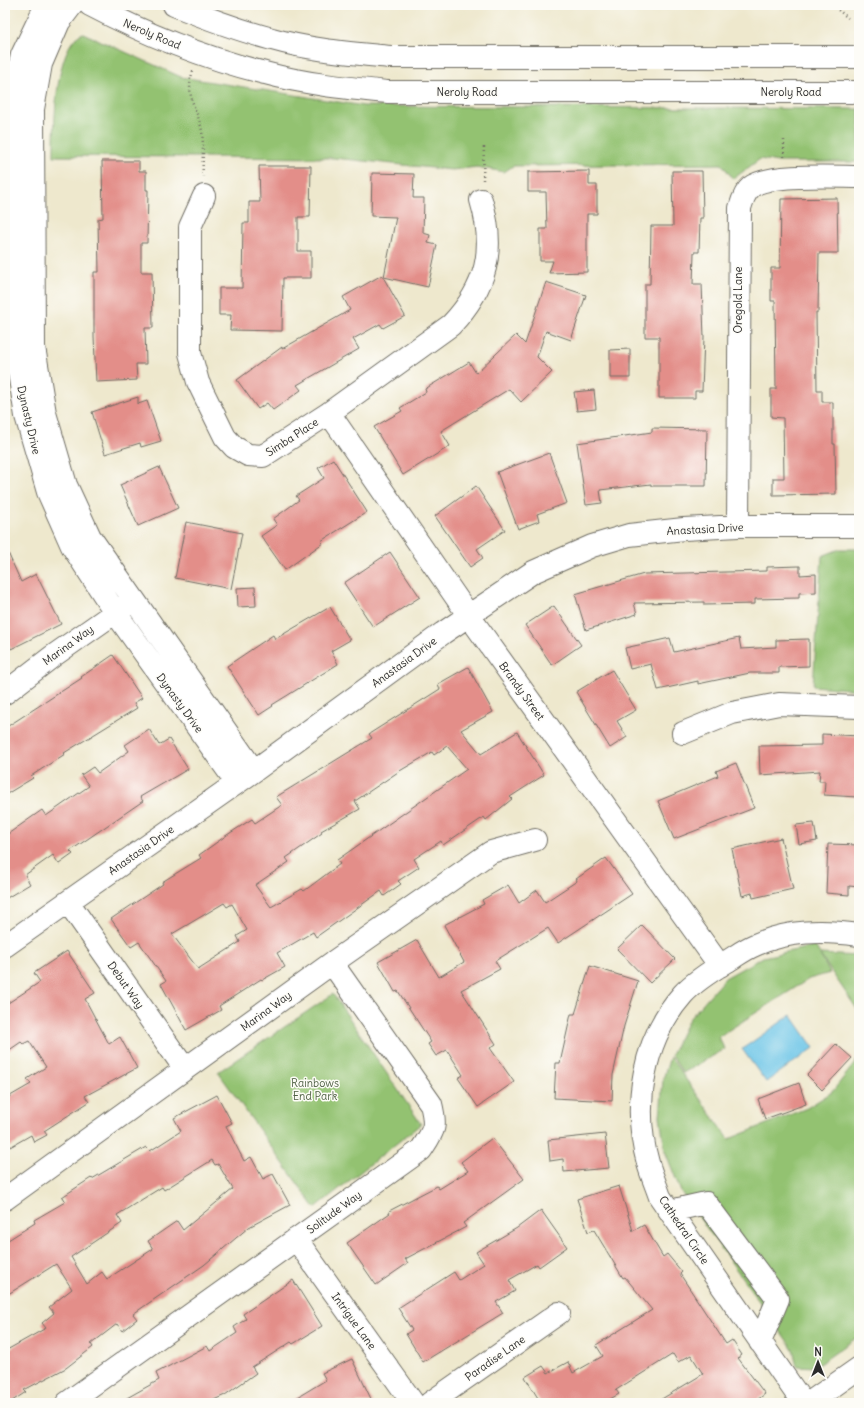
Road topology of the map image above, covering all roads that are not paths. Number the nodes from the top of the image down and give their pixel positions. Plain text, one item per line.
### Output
1 (46, 5) edge
2 (72, 5) edge
3 (90, 5) edge
4 (174, 5) edge
5 (859, 56) edge
6 (859, 92) edge
7 (859, 177) edge
8 (204, 196) road end
9 (481, 200) road end
10 (8, 263) edge
11 (34, 264) junction
12 (329, 413) junction
13 (738, 526) junction
14 (859, 526) edge
15 (133, 600) junction
16 (115, 612) junction
17 (469, 616) junction
18 (5, 693) edge
19 (859, 707) edge
20 (683, 733) dead end
21 (246, 777) junction
22 (535, 840) dead end
23 (68, 902) junction
24 (859, 935) edge
25 (5, 946) edge
26 (332, 963) junction
27 (720, 966) junction
28 (185, 1069) junction
29 (5, 1199) edge
30 (670, 1211) junction
31 (296, 1239) junction
32 (559, 1313) dead end
33 (760, 1342) junction
34 (859, 1368) edge
35 (67, 1403) edge
36 (413, 1403) edge
37 (430, 1403) edge
38 (803, 1403) edge
39 (809, 1403) edge

1 - 10 street, Dynasty Drive
2 - 11 street, Dynasty Drive
3 - 6 street, Neroly Road
4 - 5 street
7 - 13 street, Oregold Lane
8 - 12 street, Simba Place
9 - 12 street, Simba Place
10 - 11 street
10 - 16 street, Dynasty Drive
11 - 15 street, Dynasty Drive
12 - 17 street, Brandy Street
13 - 14 street, Anastasia Drive
13 - 17 street, Anastasia Drive
15 - 16 street, Marina Way
15 - 21 street, Dynasty Drive
16 - 18 street, Marina Way
16 - 21 street, Dynasty Drive
17 - 21 street, Anastasia Drive
17 - 27 street, Brandy Street
19 - 20 street
21 - 23 street, Anastasia Drive
22 - 26 street, Marina Way
23 - 25 street, Anastasia Drive
23 - 28 street, Debut Way
24 - 27 street, Cathedral Circle
26 - 28 street, Marina Way
26 - 31 street, Solitude Way
27 - 30 street, Cathedral Circle
28 - 29 street, Marina Way
30 - 33 street, Cathedral Circle
30 - 33 street
31 - 35 street, Solitude Way
31 - 36 street, Intrigue Lane
32 - 37 street, Paradise Lane
33 - 38 street, Cathedral Circle
34 - 39 street

